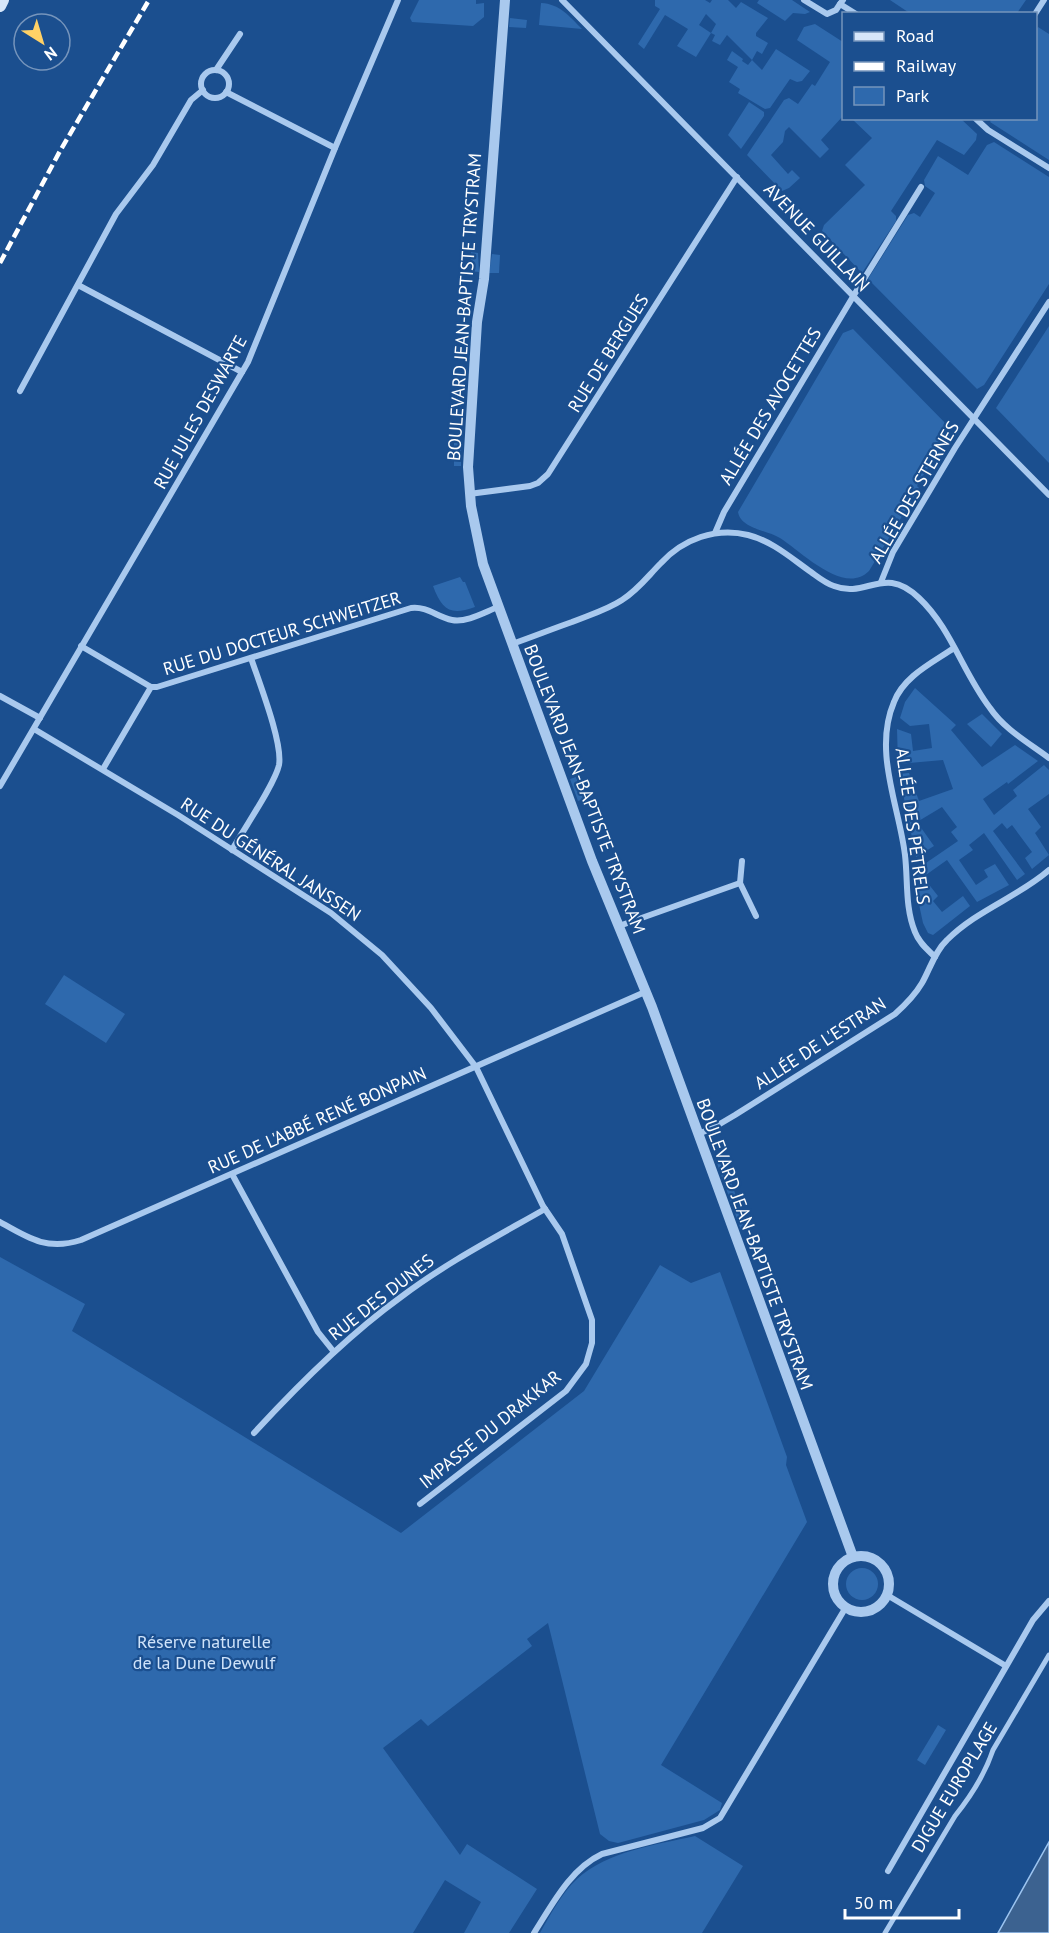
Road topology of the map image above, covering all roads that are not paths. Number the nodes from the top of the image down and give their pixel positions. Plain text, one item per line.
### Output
1 (3, 0) edge
2 (398, 0) edge
3 (505, 0) edge
4 (562, 0) edge
5 (804, 0) edge
6 (842, 2) edge
7 (0, 6) edge
8 (854, 12) edge
9 (240, 34) dead end
10 (216, 70) junction
11 (203, 90) junction
12 (226, 92) junction
13 (977, 120) edge
14 (335, 148) junction
15 (1049, 168) edge
16 (737, 177) junction
17 (921, 187) dead end
18 (78, 285) junction
19 (854, 296) junction
20 (1049, 302) edge
21 (242, 372) junction
22 (20, 391) dead end
23 (974, 418) junction
24 (469, 494) junction
25 (1049, 495) edge
26 (715, 533) junction
27 (881, 582) junction
28 (498, 607) junction
29 (512, 644) junction
30 (81, 646) junction
31 (954, 648) junction
32 (251, 658) junction
33 (151, 687) junction
34 (0, 696) edge
35 (40, 718) junction
36 (34, 729) junction
37 (1049, 758) edge
38 (103, 769) junction
39 (0, 786) edge
40 (232, 850) junction
41 (742, 861) dead end
42 (1049, 870) edge
43 (740, 883) junction
44 (756, 916) dead end
45 (619, 927) junction
46 (935, 957) junction
47 (645, 992) junction
48 (476, 1067) junction
49 (698, 1134) junction
50 (232, 1174) junction
51 (545, 1209) junction
52 (0, 1222) edge
53 (334, 1352) junction
54 (254, 1433) dead end
55 (420, 1504) dead end
56 (853, 1557) junction
57 (887, 1595) junction
58 (1049, 1601) edge
59 (846, 1607) junction
60 (1049, 1655) edge
61 (1006, 1666) junction
62 (888, 1871) dead end
63 (534, 1933) edge
64 (885, 1933) edge

1 - 7 main road
2 - 14 street, RUE JULES DESWARTE
3 - 24 street, BOULEVARD JEAN-BAPTISTE TRYSTRAM
4 - 16 street, AVENUE GUILLAIN
5 - 6 street
6 - 8 street
9 - 10 street
10 - 11 street
10 - 12 street
11 - 12 street
11 - 18 street
12 - 14 street
13 - 15 street
14 - 21 street, RUE JULES DESWARTE
16 - 19 street, AVENUE GUILLAIN
16 - 24 street, RUE DE BERGUES
17 - 19 street, ALLÉE DES AVOCETTES
18 - 21 street
18 - 22 street
19 - 23 street, AVENUE GUILLAIN
19 - 26 street, ALLÉE DES AVOCETTES
20 - 23 street, ALLÉE DES STERNES
21 - 30 street, RUE JULES DESWARTE
23 - 25 street, AVENUE GUILLAIN
23 - 27 street, ALLÉE DES STERNES
24 - 28 street, BOULEVARD JEAN-BAPTISTE TRYSTRAM
26 - 27 street
26 - 29 street
27 - 31 street
28 - 29 street, BOULEVARD JEAN-BAPTISTE TRYSTRAM
28 - 32 street, RUE DU DOCTEUR SCHWEITZER
29 - 45 street, BOULEVARD JEAN-BAPTISTE TRYSTRAM
30 - 33 street, RUE DU DOCTEUR SCHWEITZER
30 - 35 street, RUE JULES DESWARTE
31 - 37 street
31 - 46 street, ALLÉE DES PÉTRELS
32 - 33 street, RUE DU DOCTEUR SCHWEITZER
32 - 40 street
33 - 38 street
34 - 35 street
35 - 36 street, RUE JULES DESWARTE
36 - 38 street, RUE DU GÉNÉRAL JANSSEN
36 - 39 street, RUE JULES DESWARTE
38 - 40 street, RUE DU GÉNÉRAL JANSSEN
40 - 48 street, RUE DU GÉNÉRAL JANSSEN
41 - 43 street
42 - 46 street, ALLÉE DE L'ESTRAN
43 - 44 street
43 - 45 street
45 - 47 street, BOULEVARD JEAN-BAPTISTE TRYSTRAM
46 - 49 street, ALLÉE DE L'ESTRAN
47 - 48 street, RUE DE L'ABBÉ RENÉ BONPAIN
47 - 49 street, BOULEVARD JEAN-BAPTISTE TRYSTRAM
48 - 50 street, RUE DE L'ABBÉ RENÉ BONPAIN
48 - 51 street, RUE DU GÉNÉRAL JANSSEN
49 - 56 street, BOULEVARD JEAN-BAPTISTE TRYSTRAM
50 - 52 street, RUE DE L'ABBÉ RENÉ BONPAIN
50 - 53 street
51 - 53 street, RUE DES DUNES
51 - 55 street, IMPASSE DU DRAKKAR
53 - 54 street, RUE DES DUNES
56 - 57 street
56 - 59 street
57 - 59 street
57 - 61 street
58 - 61 street, DIGUE EUROPLAGE
59 - 63 street
60 - 64 street, DIGUE EUROPLAGE
61 - 62 street, DIGUE EUROPLAGE

